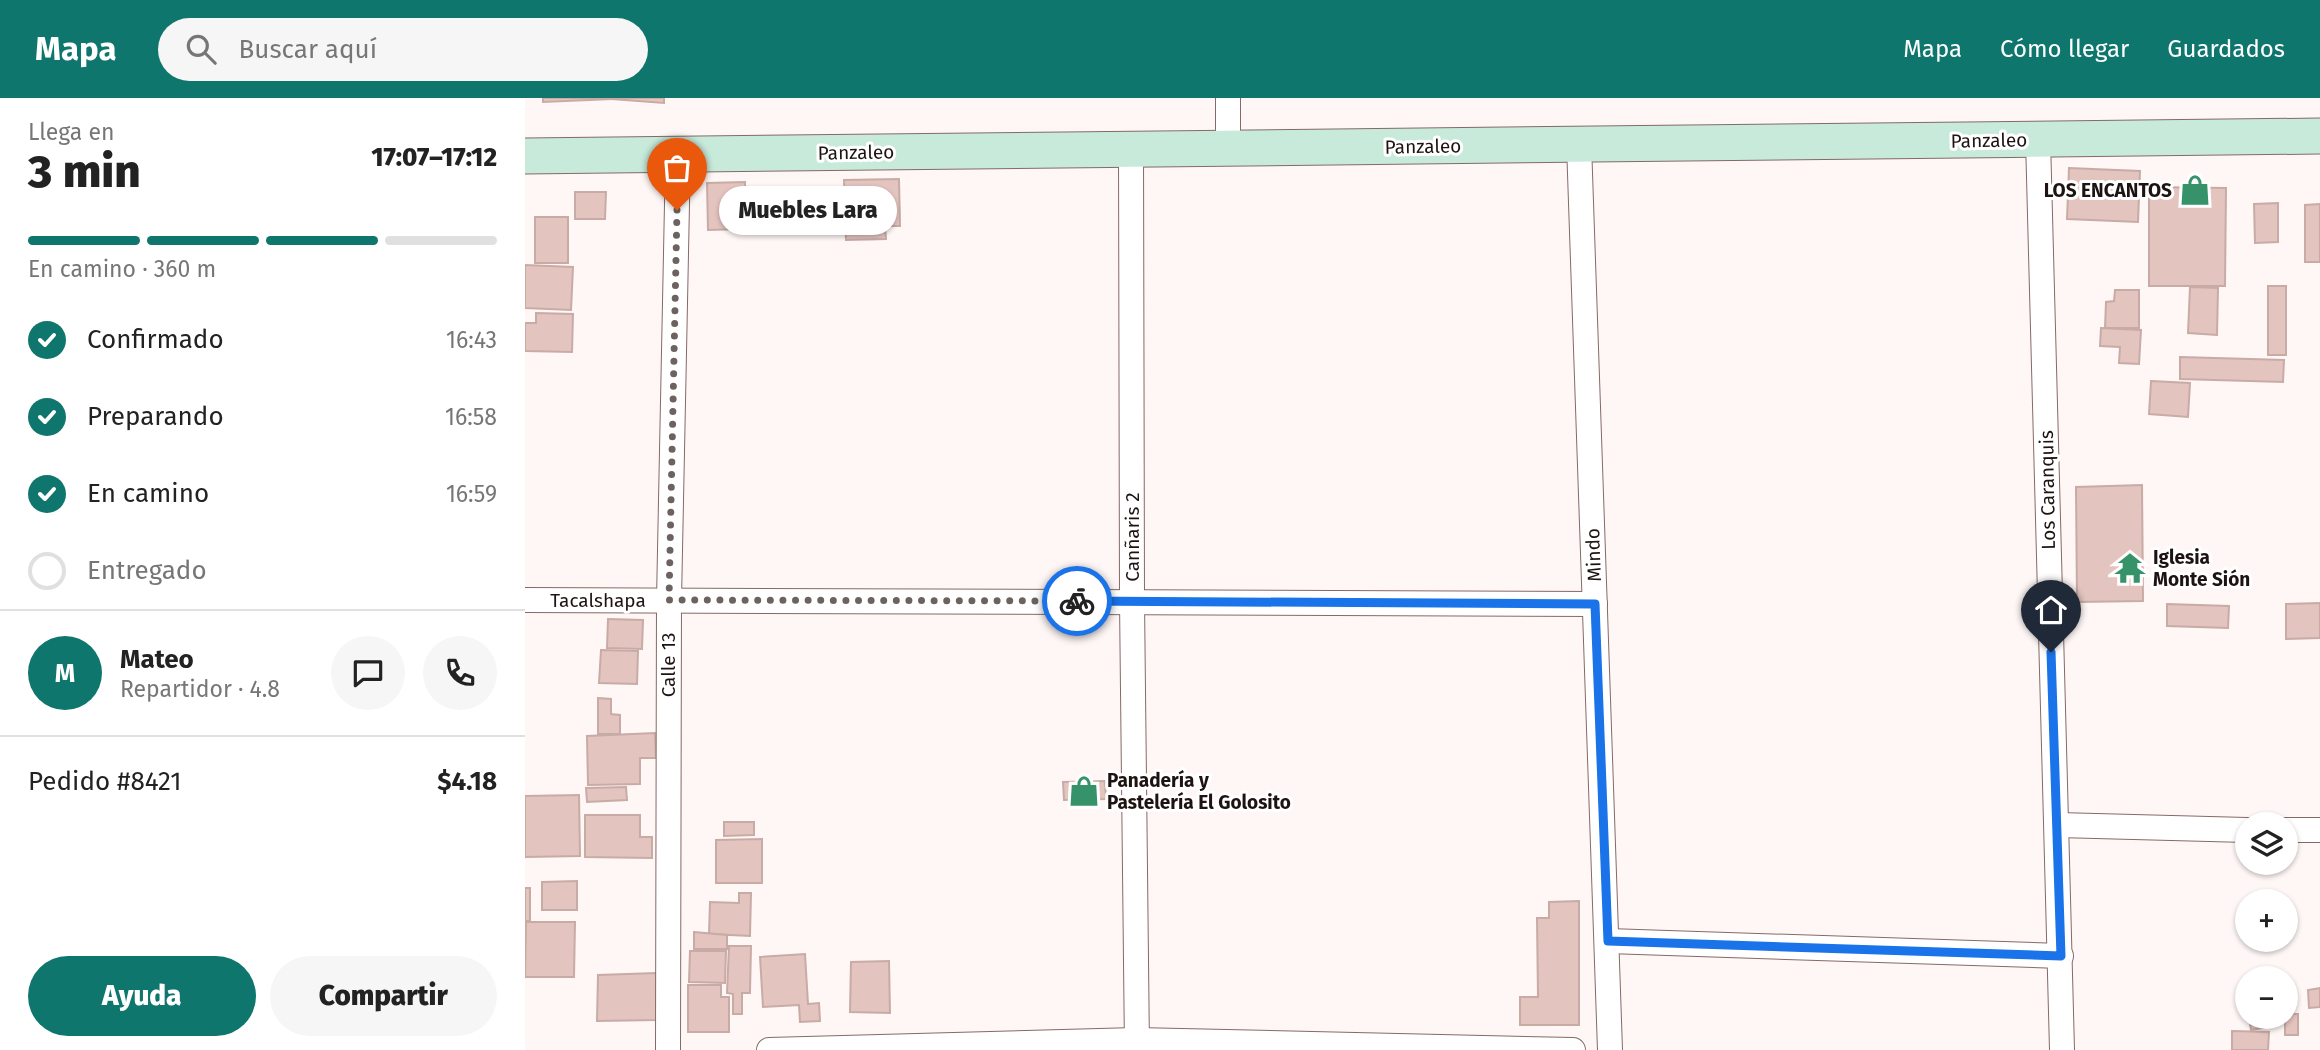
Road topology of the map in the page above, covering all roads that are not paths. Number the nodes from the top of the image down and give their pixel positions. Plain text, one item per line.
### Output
1 (1228, 98) edge
2 (2320, 136) edge
3 (2038, 139) junction
4 (1579, 144) junction
5 (1228, 148) junction
6 (1132, 149) junction
7 (678, 154) junction
8 (525, 156) edge
9 (525, 600) edge
10 (669, 600) junction
11 (1132, 601) junction
12 (1595, 604) junction
13 (2058, 825) junction
14 (2235, 830) edge
15 (2298, 830) edge
16 (2320, 830) edge
17 (1608, 941) junction
18 (2061, 956) junction
19 (1137, 1045) edge
20 (668, 1050) edge
21 (769, 1050) edge
22 (1573, 1050) edge
23 (1610, 1050) edge
24 (2062, 1050) edge

1 - 5 street
2 - 3 street, Panzaleo
3 - 4 street, Panzaleo
3 - 13 street, Los Caranquis
4 - 5 street, Panzaleo
4 - 12 street, Mindo
5 - 6 street, Panzaleo
6 - 7 street, Panzaleo
6 - 11 street, Canñaris 2
7 - 8 street, Panzaleo
7 - 10 street, Calle 13
9 - 10 street, Tacalshapa
10 - 11 street, Tacalshapa
10 - 20 street, Calle 13
11 - 12 street, Tacalshapa
11 - 19 street, Canñaris 2
12 - 17 street, Mindo
13 - 14 street
13 - 18 street, Los Caranquis
15 - 16 street
17 - 18 street
17 - 23 street, Mindo
18 - 24 street, Los Caranquis
19 - 21 street
19 - 22 street

